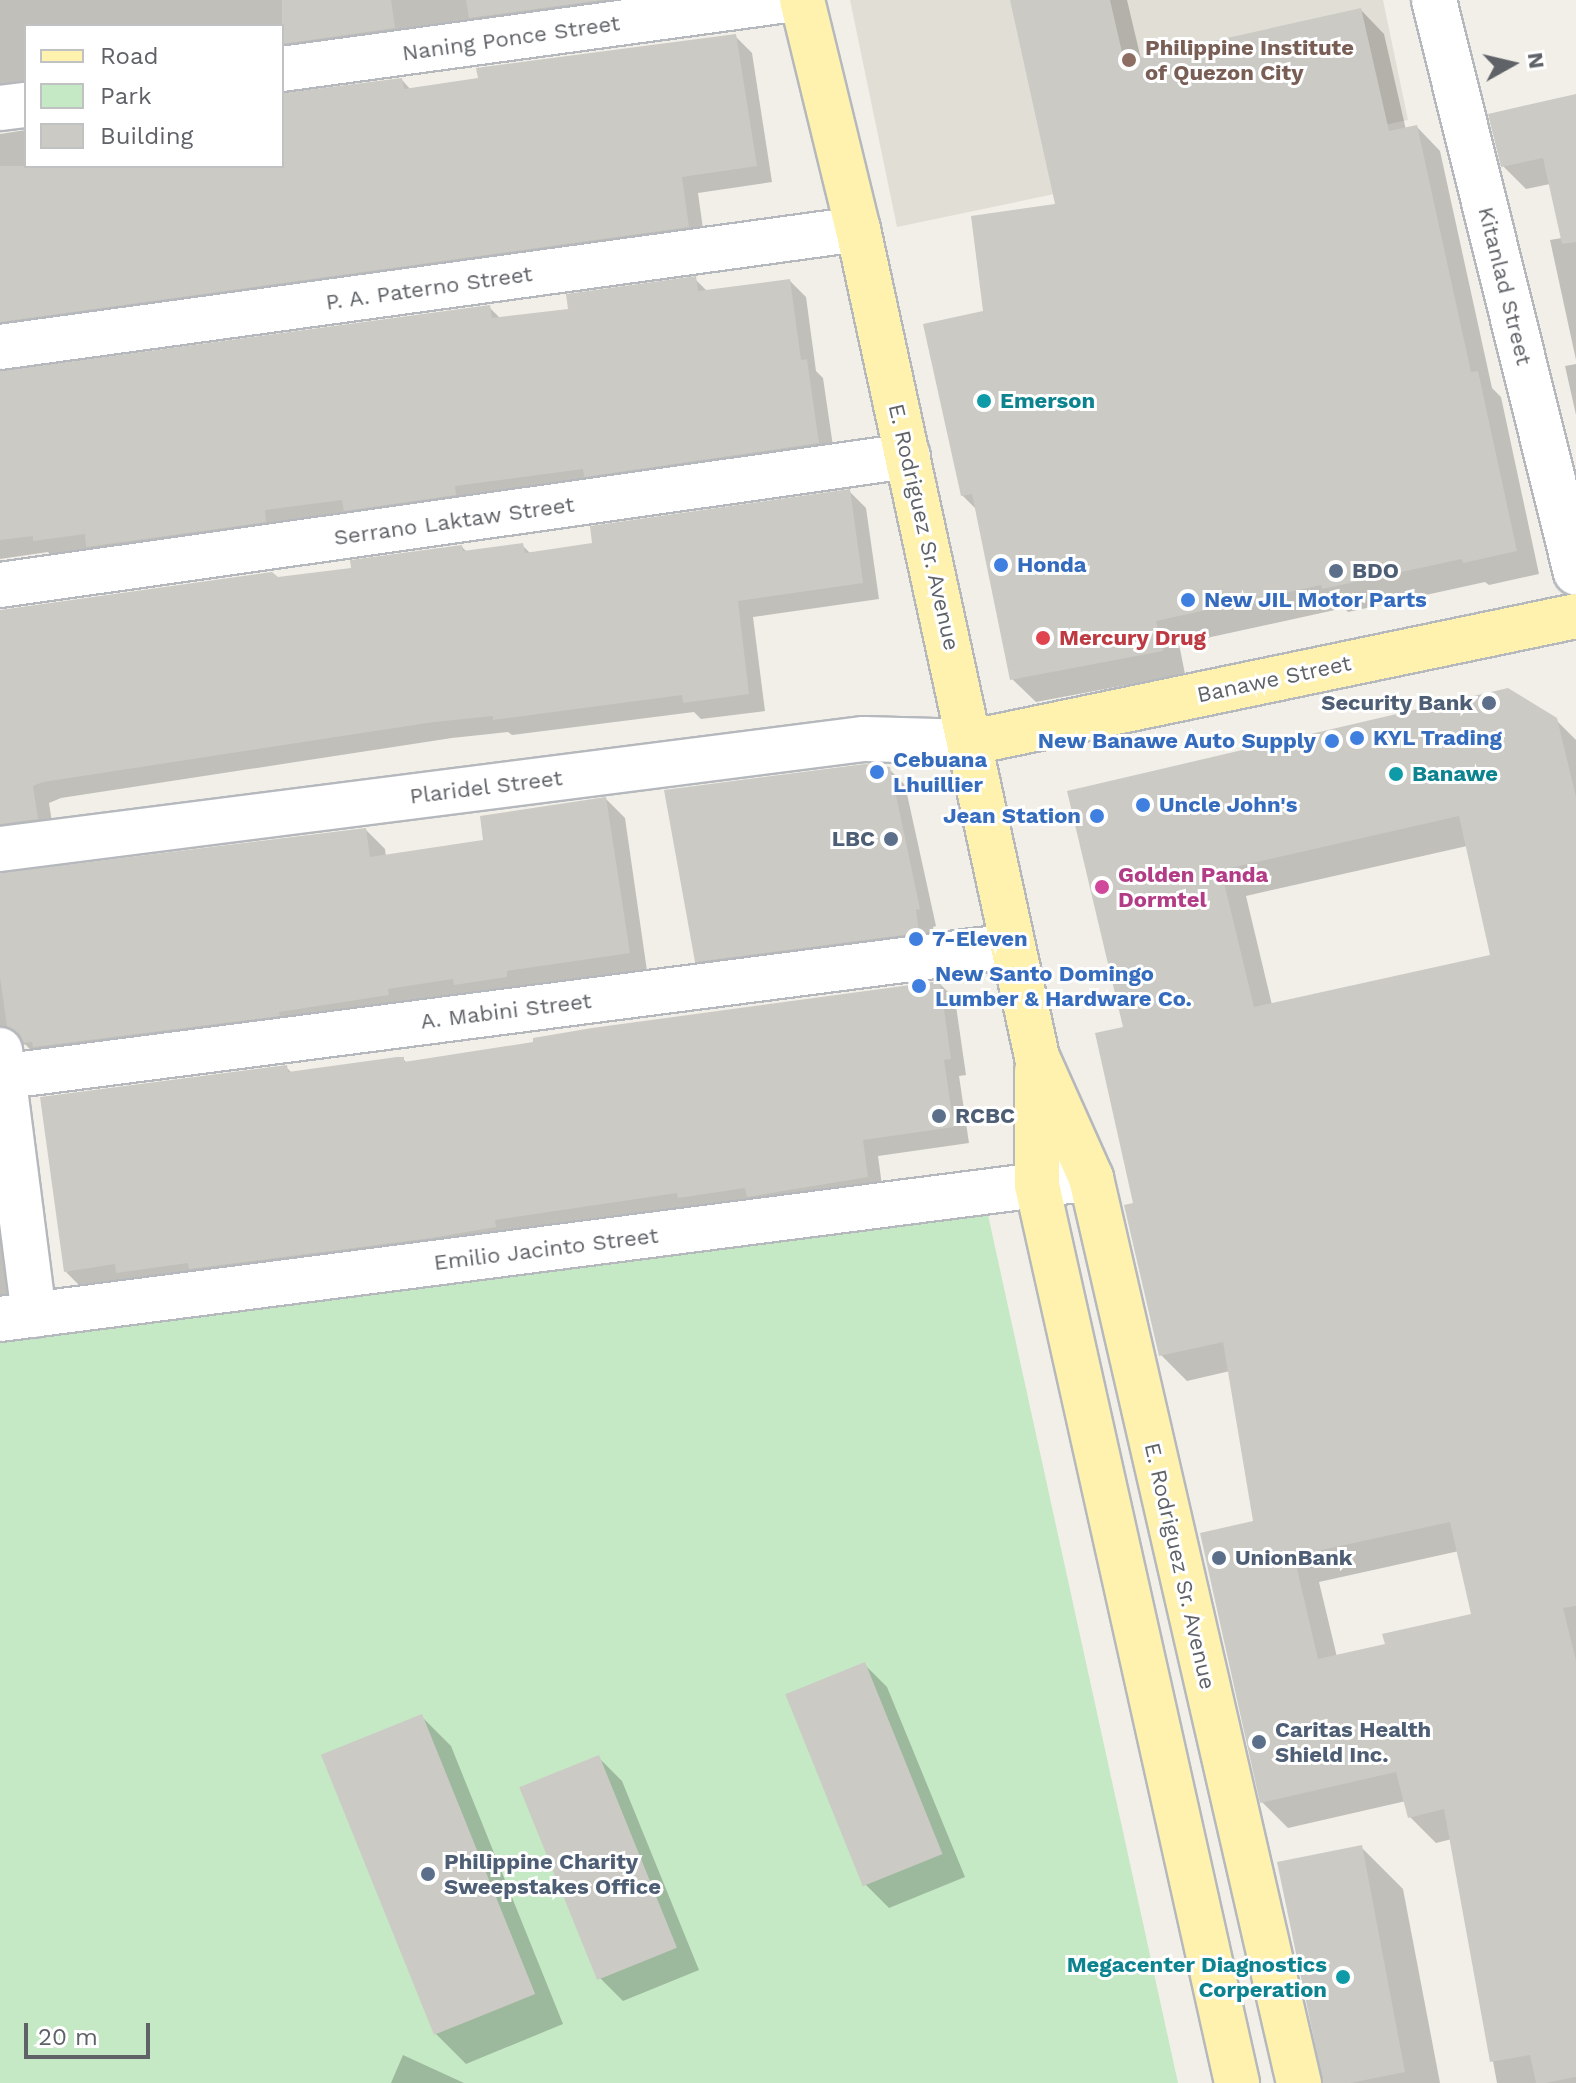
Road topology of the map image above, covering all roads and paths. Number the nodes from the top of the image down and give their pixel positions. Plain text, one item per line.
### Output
1 (787, 0) edge
2 (802, 0) edge
3 (1434, 0) edge
4 (284, 69) edge
5 (24, 105) edge
6 (0, 108) edge
7 (858, 229) junction
8 (0, 347) edge
9 (908, 456) junction
10 (1576, 573) edge
11 (0, 585) edge
12 (1576, 616) edge
13 (972, 742) junction
14 (0, 849) edge
15 (1012, 946) junction
16 (1037, 1057) junction
17 (1, 1068) edge
18 (1091, 1178) junction
19 (1037, 1185) junction
20 (17, 1317) edge
21 (1237, 2083) edge
22 (1299, 2083) edge

1 - 4 street, Naning Ponce Street
2 - 7 main road, E. Rodriguez Sr. Avenue
3 - 10 street, Kitanlad Street
5 - 6 street
7 - 8 street, P. A. Paterno Street
7 - 9 main road, E. Rodriguez Sr. Avenue
9 - 11 street, Serrano Laktaw Street
9 - 13 main road, E. Rodriguez Sr. Avenue
12 - 13 main road, Banawe Street
13 - 14 street, Plaridel Street
13 - 15 main road, E. Rodriguez Sr. Avenue
15 - 16 main road, E. Rodriguez Sr. Avenue
15 - 17 street, A. Mabini Street
16 - 18 main road, E. Rodriguez Sr. Avenue
16 - 19 main road, E. Rodriguez Sr. Avenue
17 - 20 street
18 - 19 street, Emilio Jacinto Street
18 - 22 main road, E. Rodriguez Sr. Avenue
19 - 20 street, Emilio Jacinto Street
19 - 21 main road, E. Rodriguez Sr. Avenue

